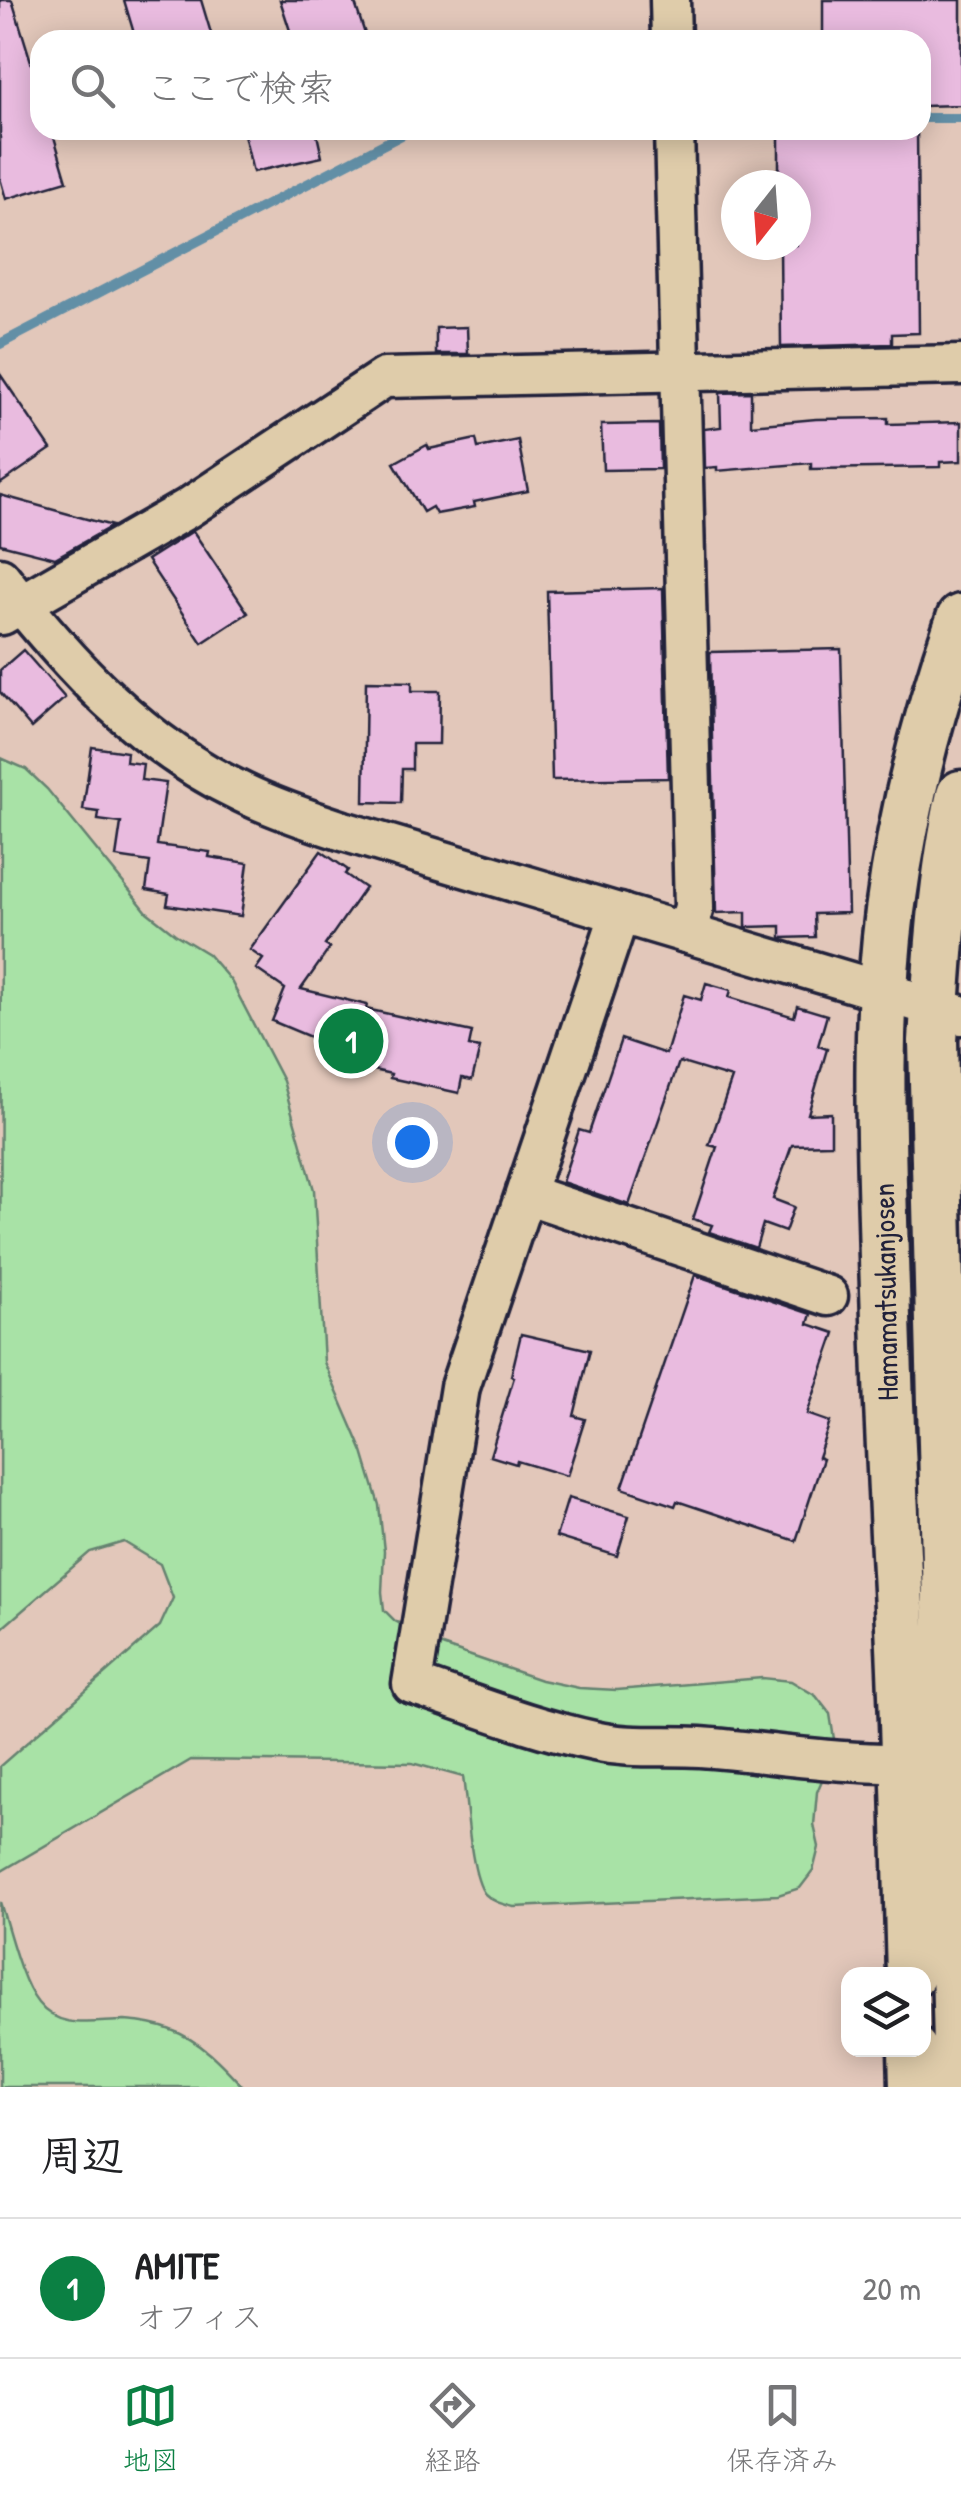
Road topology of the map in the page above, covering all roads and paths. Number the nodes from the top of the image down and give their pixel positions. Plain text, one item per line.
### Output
1 (670, 0) edge
2 (672, 30) edge
3 (674, 140) edge
4 (961, 365) edge
5 (680, 372) junction
6 (7, 599) edge
7 (961, 619) edge
8 (961, 795) edge
9 (620, 913) junction
10 (686, 933) junction
11 (884, 992) junction
12 (948, 1011) edge
13 (526, 1194) junction
14 (828, 1296) dead end
15 (905, 1762) junction
16 (911, 1967) edge
17 (913, 2057) edge
18 (914, 2087) edge
19 (960, 2087) edge

1 - 2 street
3 - 5 street
4 - 5 street
5 - 6 street
5 - 10 street
6 - 9 street
7 - 11 main road, Hamamatsukanjosen
8 - 12 main road, Hamamatsukanjosen
9 - 10 street
9 - 13 street
10 - 11 street
11 - 12 street
11 - 15 main road, Hamamatsukanjosen
12 - 19 main road, Hamamatsukanjosen
13 - 14 street
13 - 15 street
15 - 16 main road, Hamamatsukanjosen
17 - 18 main road

